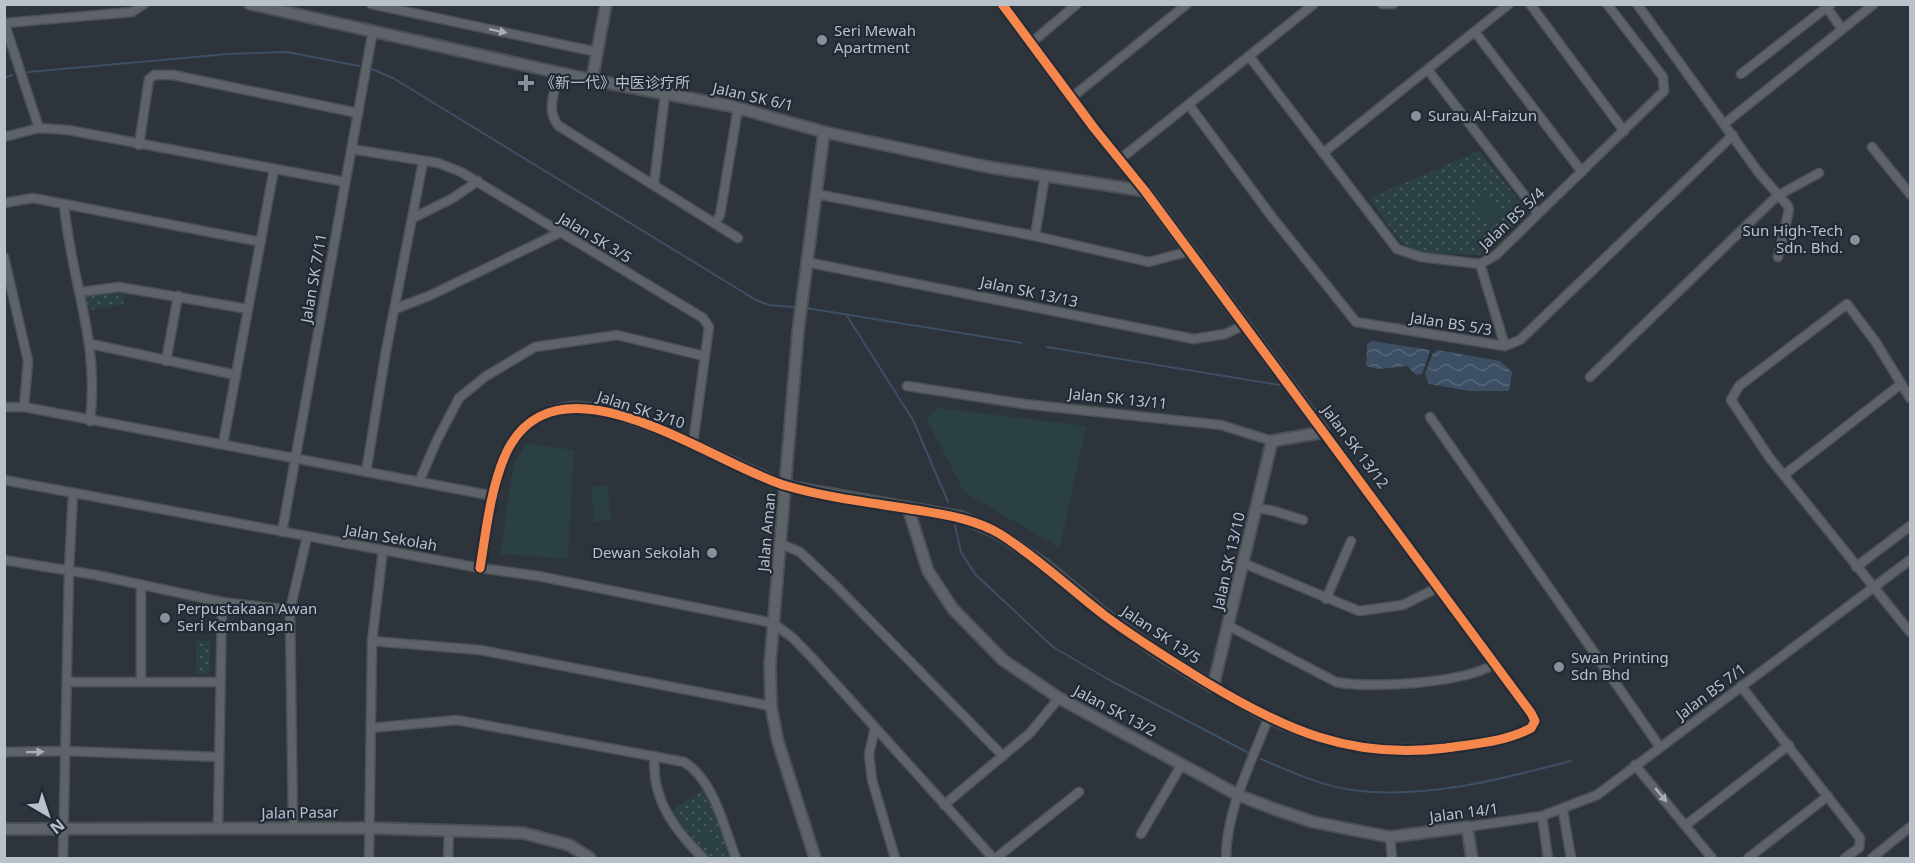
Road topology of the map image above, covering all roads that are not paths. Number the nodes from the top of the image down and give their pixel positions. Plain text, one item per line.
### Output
1 (144, 4) edge
2 (250, 4) edge
3 (371, 4) edge
4 (606, 4) edge
5 (1002, 4) edge
6 (1077, 4) edge
7 (1187, 4) edge
8 (1314, 4) edge
9 (1509, 4) edge
10 (1530, 4) edge
11 (1607, 4) edge
12 (1637, 4) edge
13 (1874, 4) edge
14 (1829, 6) edge
15 (288, 9) edge
16 (5, 23) edge
17 (1842, 29) junction
18 (374, 30) junction
19 (1475, 32) junction
20 (1031, 43) junction
21 (597, 52) junction
22 (1249, 56) junction
23 (1428, 70) junction
24 (559, 72) junction
25 (1741, 74) dead end
26 (592, 80) junction
27 (665, 94) junction
28 (1071, 98) junction
29 (1189, 105) junction
30 (738, 108) junction
31 (358, 113) junction
32 (1724, 124) junction
33 (39, 128) junction
34 (1624, 131) junction
35 (824, 132) junction
36 (1733, 135) junction
37 (4, 137) edge
38 (139, 145) junction
39 (1872, 147) dead end
40 (351, 149) junction
41 (1323, 153) junction
42 (1119, 160) junction
43 (423, 162) junction
44 (274, 169) junction
45 (1582, 172) junction
46 (1819, 173) dead end
47 (1045, 175) junction
48 (345, 182) junction
49 (478, 182) junction
50 (654, 184) junction
51 (1145, 191) junction
52 (816, 194) junction
53 (1911, 194) edge
54 (1777, 196) junction
55 (4, 203) edge
56 (64, 204) junction
57 (1538, 213) junction
58 (412, 218) junction
59 (716, 223) junction
60 (559, 233) junction
61 (1035, 236) junction
62 (738, 238) dead end
63 (261, 242) junction
64 (1190, 251) junction
65 (4, 257) edge
66 (1778, 257) dead end
67 (807, 262) junction
68 (1480, 264) junction
69 (80, 292) junction
70 (178, 296) junction
71 (248, 309) junction
72 (395, 309) junction
73 (1244, 325) junction
74 (91, 344) junction
75 (1505, 346) junction
76 (704, 356) junction
77 (166, 361) junction
78 (236, 375) junction
79 (1590, 377) dead end
80 (1901, 384) junction
81 (907, 386) dead end
82 (1911, 398) edge
83 (4, 406) edge
84 (24, 407) junction
85 (1430, 417) dead end
86 (90, 421) junction
87 (1324, 432) junction
88 (1272, 441) junction
89 (693, 443) junction
90 (223, 444) junction
91 (295, 458) junction
92 (366, 472) junction
93 (1784, 475) junction
94 (4, 480) edge
95 (419, 483) junction
96 (786, 486) junction
97 (74, 493) junction
98 (494, 496) junction
99 (908, 508) junction
100 (1256, 508) junction
101 (1303, 520) dead end
102 (1911, 526) edge
103 (282, 532) junction
104 (307, 537) junction
105 (1351, 541) dead end
106 (781, 544) junction
107 (383, 550) junction
108 (4, 560) edge
109 (1911, 560) edge
110 (1244, 563) junction
111 (1856, 567) junction
112 (480, 568) junction
113 (69, 570) junction
114 (141, 585) junction
115 (1439, 587) junction
116 (1874, 587) junction
117 (1326, 600) junction
118 (222, 602) junction
119 (290, 610) junction
120 (773, 623) junction
121 (1229, 626) junction
122 (1911, 632) edge
123 (372, 641) junction
124 (1494, 664) junction
125 (67, 682) junction
126 (141, 682) junction
127 (220, 682) junction
128 (1741, 686) junction
129 (1213, 687) junction
130 (1059, 698) junction
131 (771, 706) junction
132 (1268, 719) junction
133 (1534, 724) joint
134 (371, 728) junction
135 (875, 728) junction
136 (1789, 746) junction
137 (1660, 747) junction
138 (65, 751) junction
139 (4, 752) edge
140 (655, 756) junction
141 (1003, 756) junction
142 (219, 757) junction
143 (1182, 764) junction
144 (1635, 765) junction
145 (1079, 792) dead end
146 (1238, 795) junction
147 (1828, 796) junction
148 (944, 805) junction
149 (1563, 811) junction
150 (1542, 816) junction
151 (1686, 825) junction
152 (293, 827) junction
153 (1467, 827) junction
154 (1911, 827) edge
155 (370, 828) junction
156 (4, 829) edge
157 (64, 829) junction
158 (218, 829) junction
159 (449, 829) junction
160 (1141, 834) dead end
161 (1390, 837) junction
162 (985, 855) edge
163 (63, 858) edge
164 (369, 858) edge
165 (448, 858) edge
166 (590, 858) edge
167 (703, 858) edge
168 (736, 858) edge
169 (815, 858) edge
170 (892, 858) edge
171 (994, 858) edge
172 (1226, 858) edge
173 (1392, 858) edge
174 (1472, 858) edge
175 (1548, 858) edge
176 (1571, 858) edge
177 (1712, 858) edge
178 (1748, 858) edge
179 (1845, 858) edge
180 (1872, 858) edge

1 - 16 street
2 - 15 street, Jalan SK 6/1
3 -> 21 street
4 - 21 street
5 - 20 street
6 - 20 street
7 - 28 street
8 - 22 street
9 - 19 street
10 - 34 street
11 - 34 street, Jalan BS 5/4
12 - 32 street
13 - 17 street
14 - 17 street
14 - 25 street
15 - 18 street, Jalan SK 6/1
16 - 33 street
17 - 32 street
18 - 24 street, Jalan SK 6/1
18 - 31 street, Jalan SK 7/11
19 - 23 street
19 - 45 street
20 - 28 street
21 - 26 street
22 - 29 street
22 - 41 street, Jalan BS 5/4
23 - 41 street
23 - 57 street
24 - 26 street, Jalan SK 6/1
24 - 50 street
26 - 27 street, Jalan SK 6/1
27 - 30 street, Jalan SK 6/1
27 - 50 street
28 - 42 street
29 - 42 street
29 - 75 street, Jalan BS 5/3
30 - 35 street, Jalan SK 6/1
30 - 59 street
31 - 38 street
31 - 40 street, Jalan SK 7/11
32 - 36 street
33 - 37 street
33 - 38 street
34 - 45 street, Jalan BS 5/4
35 - 47 street, Jalan SK 6/1
35 - 52 street, Jalan Aman
36 - 54 street
36 - 75 street, Jalan BS 5/3
38 - 44 street
39 - 53 street
40 - 43 street, Jalan SK 3/5
40 - 48 street, Jalan SK 7/11
41 - 68 street, Jalan BS 5/4
42 - 51 street
43 - 49 street, Jalan SK 3/5
43 - 58 street
44 - 48 street
44 - 63 street
45 - 57 street, Jalan BS 5/4
46 - 54 street
47 - 51 street, Jalan SK 6/1
47 - 61 street
48 - 91 street, Jalan SK 7/11
49 - 58 street
49 - 60 street, Jalan SK 3/5
50 - 59 street
51 - 64 street, Jalan SK 13/12
52 - 61 street
52 - 67 street, Jalan Aman
54 - 66 street
54 - 79 street
55 - 56 street
56 - 63 street
56 - 69 street
57 - 68 street, Jalan BS 5/4
58 - 72 street
59 - 62 street
60 - 72 street
60 - 76 street, Jalan SK 3/5
61 - 64 street
63 - 71 street
64 - 73 street, Jalan SK 13/12
65 - 84 street
67 - 73 street, Jalan SK 13/13
67 - 96 street, Jalan Aman
68 - 75 street
69 - 70 street
69 - 74 street
70 - 71 street
70 - 77 street
71 - 78 street
72 - 92 street
73 - 87 street, Jalan SK 13/12
74 - 77 street
74 - 86 street
76 - 89 street, Jalan SK 3/5
76 - 95 street
77 - 78 street
78 - 90 street
80 - 82 street
80 - 93 street
80 - 93 street
81 - 88 street, Jalan SK 13/11
83 - 84 street
84 - 86 street
85 - 137 street
86 - 90 street
87 - 88 street, Jalan SK 13/11
87 - 115 street, Jalan SK 13/12
88 - 100 street, Jalan SK 13/10
89 - 96 street, Jalan SK 3/10
89 - 98 street, Jalan SK 3/10
90 - 91 street
91 - 92 street
91 - 103 street, Jalan SK 7/11
92 - 95 street
93 - 111 street
94 - 97 street, Jalan Sekolah
95 - 98 street
96 - 99 street, Jalan SK 13/5
96 - 106 street, Jalan Aman
97 - 103 street, Jalan Sekolah
97 - 113 street
98 - 112 street, Jalan SK 3/10
99 - 129 street, Jalan SK 13/5
99 - 130 street, Jalan SK 13/2
100 - 101 street
100 - 110 street, Jalan SK 13/10
102 - 111 street
103 - 104 street, Jalan Sekolah
104 - 107 street, Jalan Sekolah
104 - 119 street
105 - 117 street
106 - 120 street, Jalan Aman
106 - 141 street
107 - 112 street, Jalan Sekolah
107 - 123 street
108 - 113 street
109 - 116 street, Jalan BS 7/1
110 - 117 street
110 - 121 street, Jalan SK 13/10
111 - 116 street
112 - 120 street, Jalan Sekolah
113 - 114 street
113 - 125 street
114 - 118 street
114 - 126 street
115 - 117 street
115 - 124 street, Jalan SK 13/12
116 - 122 street
116 - 128 street, Jalan BS 7/1
118 - 119 street
118 - 127 street
119 - 152 street
120 - 131 street, Jalan Aman
120 - 135 street
121 - 124 street
121 - 129 street, Jalan SK 13/10
123 - 131 street
123 - 134 street
124 - 133 street, Jalan SK 13/12
125 - 126 street
125 - 138 street
126 - 127 street
127 - 142 street
128 - 136 street
128 - 137 street, Jalan BS 7/1
129 - 132 street, Jalan SK 13/5
130 - 141 street
130 - 143 street, Jalan SK 13/2
131 - 169 street, Jalan Aman
132 - 133 street, Jalan SK 13/5
132 - 146 street
134 - 140 street
134 - 155 street
135 - 148 street
135 - 170 street
136 - 147 street
136 - 151 street
137 - 144 street, Jalan BS 7/1
139 -> 138 street
138 - 142 street
138 - 157 street
140 - 167 street
140 - 168 street
141 - 148 street
142 - 158 street
143 - 146 street, Jalan SK 13/2
143 - 160 street
144 - 149 street, Jalan BS 7/1
144 -> 151 street
145 - 171 street
146 - 161 street, Jalan SK 13/2
146 - 172 street
147 - 178 street
147 - 179 street
148 - 162 street
149 - 150 street, Jalan 14/1
149 - 176 street
150 - 153 street, Jalan 14/1
150 - 175 street
151 - 177 street
152 - 155 street, Jalan Pasar
152 - 158 street, Jalan Pasar
153 - 161 street, Jalan 14/1
153 - 174 street
154 - 180 street
155 - 159 street, Jalan Pasar
155 - 164 street
156 - 157 street, Jalan Pasar
157 - 158 street, Jalan Pasar
157 - 163 street
159 - 165 street
159 - 166 street, Jalan Pasar
161 - 173 street
162 - 171 street

